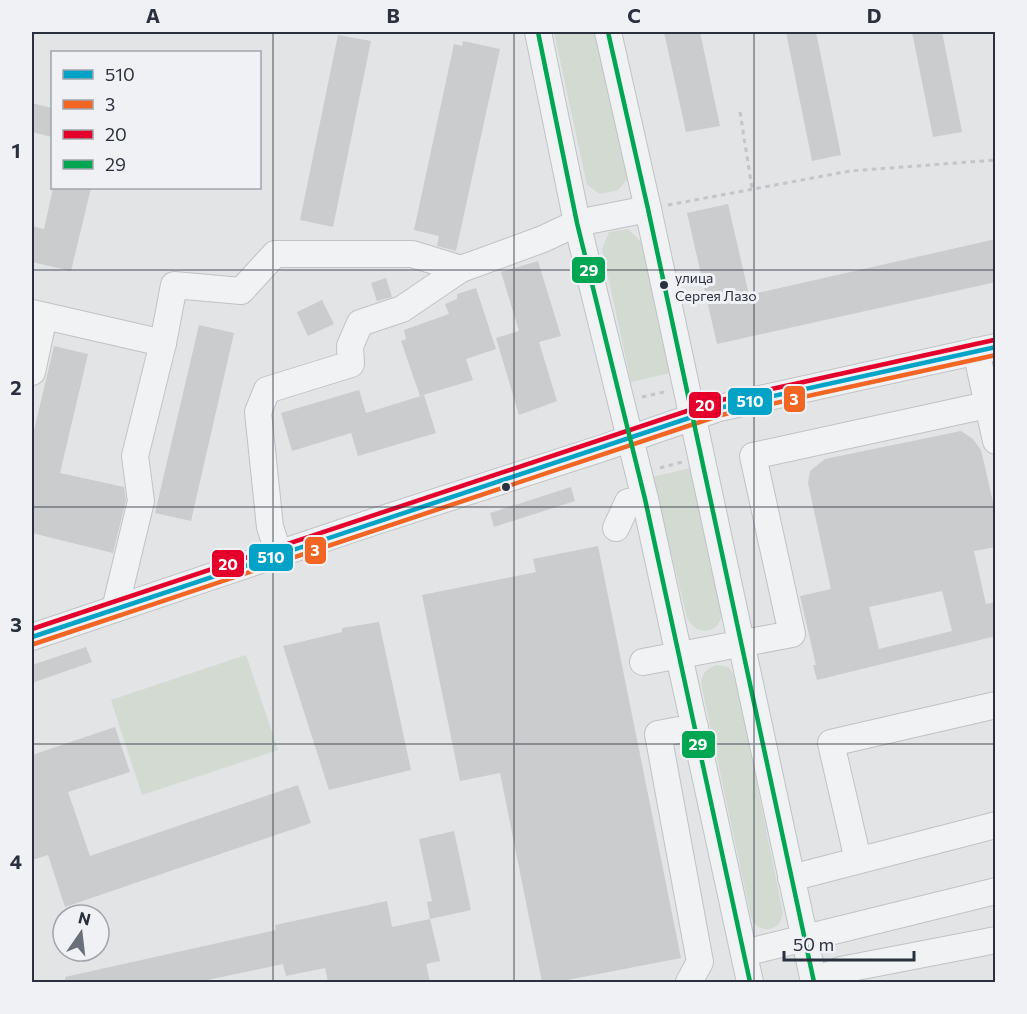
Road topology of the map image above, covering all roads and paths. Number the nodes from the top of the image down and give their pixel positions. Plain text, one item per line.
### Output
1 (538, 32) edge
2 (608, 32) edge
3 (740, 112) dead end
4 (996, 160) edge
5 (752, 188) junction
6 (648, 209) junction
7 (577, 223) junction
8 (461, 268) junction
9 (38, 314) edge
10 (163, 343) junction
11 (986, 349) edge
12 (32, 372) edge
13 (675, 389) dead end
14 (641, 397) dead end
15 (992, 404) edge
16 (693, 417) junction
17 (629, 439) junction
18 (996, 441) edge
19 (690, 460) dead end
20 (653, 470) dead end
21 (645, 499) junction
22 (616, 528) dead end
23 (279, 554) junction
24 (115, 609) junction
25 (32, 637) edge
26 (741, 644) junction
27 (679, 655) junction
28 (643, 662) dead end
29 (996, 705) edge
30 (695, 727) junction
31 (996, 825) edge
32 (858, 860) junction
33 (791, 878) junction
34 (996, 891) edge
35 (805, 939) junction
36 (996, 940) edge
37 (744, 953) junction
38 (689, 982) edge
39 (745, 982) edge
40 (814, 982) edge

1 - 7 street
2 - 6 street
3 - 5 path
4 - 5 path
5 - 6 path
6 - 7 street
6 - 16 street
7 - 8 street
7 - 17 street
8 - 10 street
8 - 23 street
9 - 10 street
9 - 12 street
10 - 24 street
11 - 15 street
11 - 16 street
13 - 14 path
15 - 18 street
15 - 26 street
16 - 17 street
16 - 26 street
17 - 21 street
17 - 23 street
19 - 20 path
21 - 22 street
21 - 27 street
23 - 24 street
24 - 25 street
26 - 27 street
26 - 33 street
27 - 28 street
27 - 30 street
29 - 32 street
30 - 37 street
30 - 38 street
31 - 32 street
32 - 33 street
33 - 35 street
34 - 35 street
35 - 37 street
35 - 40 street
36 - 40 street
37 - 39 street

